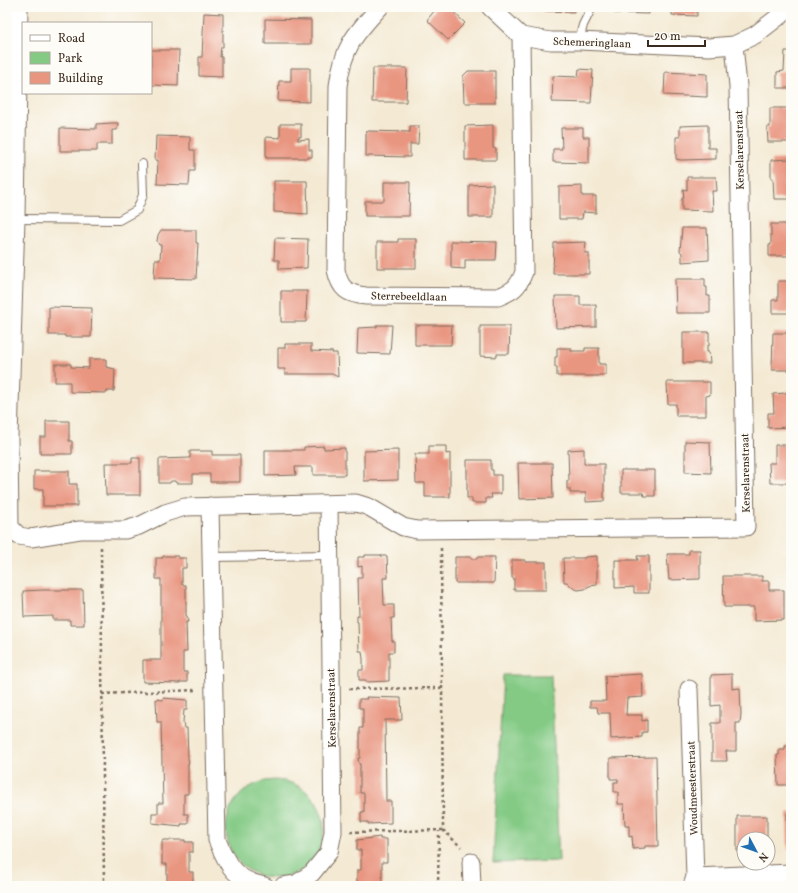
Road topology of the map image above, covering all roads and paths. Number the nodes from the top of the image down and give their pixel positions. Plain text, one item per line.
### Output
1 (20, 7) edge
2 (380, 7) edge
3 (490, 7) edge
4 (592, 7) edge
5 (791, 7) edge
6 (521, 36) junction
7 (579, 41) junction
8 (734, 45) junction
9 (12, 162) edge
10 (142, 164) dead end
11 (16, 219) junction
12 (8, 438) edge
13 (329, 504) junction
14 (210, 506) junction
15 (100, 530) junction
16 (441, 530) junction
17 (329, 555) junction
18 (211, 557) junction
19 (442, 688) junction
20 (331, 689) junction
21 (689, 689) dead end
22 (214, 690) junction
23 (102, 694) junction
24 (443, 830) junction
25 (439, 831) junction
26 (333, 832) junction
27 (471, 862) joint
28 (791, 873) edge
29 (694, 881) edge
30 (104, 886) edge
31 (266, 886) edge
32 (284, 886) edge
33 (438, 886) edge
34 (472, 886) edge

1 - 9 street
2 - 6 street, Sterrebeeldlaan
3 - 6 street
4 - 7 lane
5 - 8 street, Schemeringlaan
6 - 7 street, Schemeringlaan
7 - 8 street, Schemeringlaan
8 - 16 street, Kerselarenstraat
9 - 11 street
10 - 11 lane
11 - 12 street
12 - 15 street, Kerselarenstraat
13 - 14 street, Kerselarenstraat
13 - 16 street, Kerselarenstraat
13 - 17 street, Kerselarenstraat
14 - 15 street, Kerselarenstraat
14 - 18 street
15 - 23 path
16 - 19 path
17 - 18 lane
17 - 20 street, Kerselarenstraat
18 - 22 street
19 - 20 path
19 - 24 path
20 - 26 street, Kerselarenstraat
21 - 29 street, Woudmeesterstraat
22 - 23 path
22 - 31 street
23 - 30 path
24 - 25 path
24 - 27 path
25 - 26 path
25 - 33 path
26 - 32 street, Kerselarenstraat
27 - 34 street
28 - 29 street

